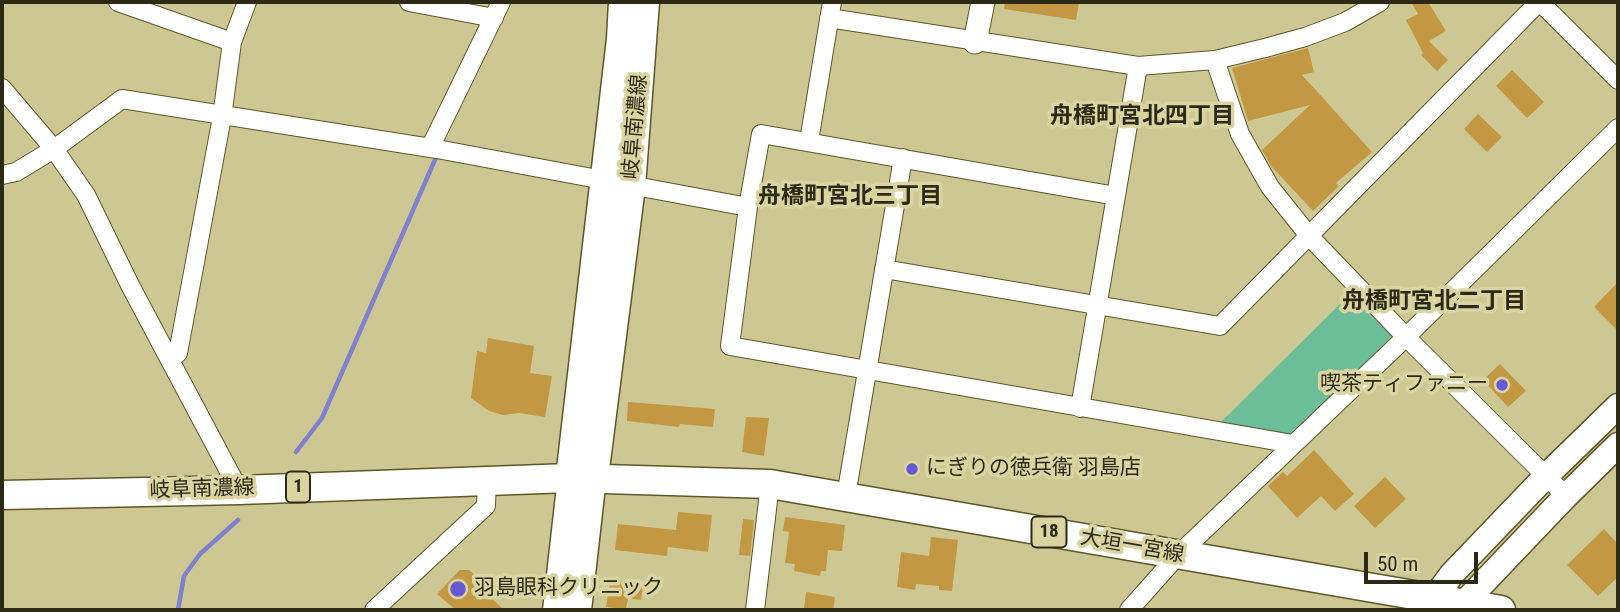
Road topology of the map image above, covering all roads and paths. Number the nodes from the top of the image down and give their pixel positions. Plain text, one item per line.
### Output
1 (118, 2) edge
2 (247, 2) edge
3 (409, 2) edge
4 (622, 2) edge
5 (645, 2) edge
6 (983, 2) edge
7 (1380, 2) edge
8 (1539, 2) edge
9 (498, 10) edge
10 (831, 10) edge
11 (232, 42) junction
12 (975, 42) junction
13 (1215, 60) junction
14 (1138, 66) junction
15 (1618, 80) edge
16 (2, 88) edge
17 (222, 117) junction
18 (1618, 128) edge
19 (809, 141) junction
20 (54, 149) junction
21 (434, 149) junction
22 (902, 158) junction
23 (2, 175) edge
24 (617, 184) junction
25 (1116, 196) junction
26 (748, 207) junction
27 (1310, 236) junction
28 (884, 269) junction
29 (1097, 307) junction
30 (1406, 337) junction
31 (170, 360) junction
32 (867, 371) junction
33 (1618, 405) edge
34 (1080, 408) junction
35 (1293, 444) junction
36 (1618, 445) edge
37 (582, 477) junction
38 (1545, 477) junction
39 (487, 479) junction
40 (770, 484) junction
41 (239, 490) junction
42 (2, 495) edge
43 (846, 496) junction
44 (1566, 496) junction
45 (1178, 555) junction
46 (1445, 605) edge
47 (374, 610) edge
48 (575, 610) edge
49 (755, 610) edge
50 (1129, 610) edge
51 (1501, 610) edge

1 - 11 street
2 - 11 street
3 - 9 street
4 - 24 main road, 岐阜南濃線
5 - 24 main road, 岐阜南濃線
6 - 12 street
7 - 13 street
8 - 15 street
8 - 27 street
9 - 21 street
10 - 12 street
10 - 19 street
11 - 17 street
12 - 14 street
13 - 14 street
13 - 27 street
14 - 25 street
16 - 20 street
17 - 20 street
17 - 21 street
17 - 31 street
18 - 30 street
19 - 22 street
19 - 26 street
20 - 23 street
20 - 31 street
21 - 24 street
22 - 25 street
22 - 28 street
24 - 26 street
24 - 37 main road, 岐阜南濃線
25 - 29 street
26 - 32 street
27 - 29 street
27 - 30 street
28 - 29 street
28 - 32 street
29 - 34 street
30 - 35 street
30 - 38 street
31 - 41 street
32 - 34 street
32 - 43 street
33 - 38 main road
34 - 35 street
35 - 45 street
36 - 44 main road
37 - 39 main road, 岐阜南濃線 / 1
37 - 40 main road, 大垣一宮線 / 18
37 - 48 main road
38 - 44 street
38 - 46 main road
39 - 41 main road, 岐阜南濃線 / 1
39 - 47 street
40 - 43 main road, 大垣一宮線 / 18
40 - 49 street
41 - 42 main road, 岐阜南濃線 / 1
43 - 45 main road, 大垣一宮線 / 18
44 - 46 main road
45 - 46 main road, 大垣一宮線 / 18
45 - 50 street
46 - 51 main road, 大垣一宮線 / 18

